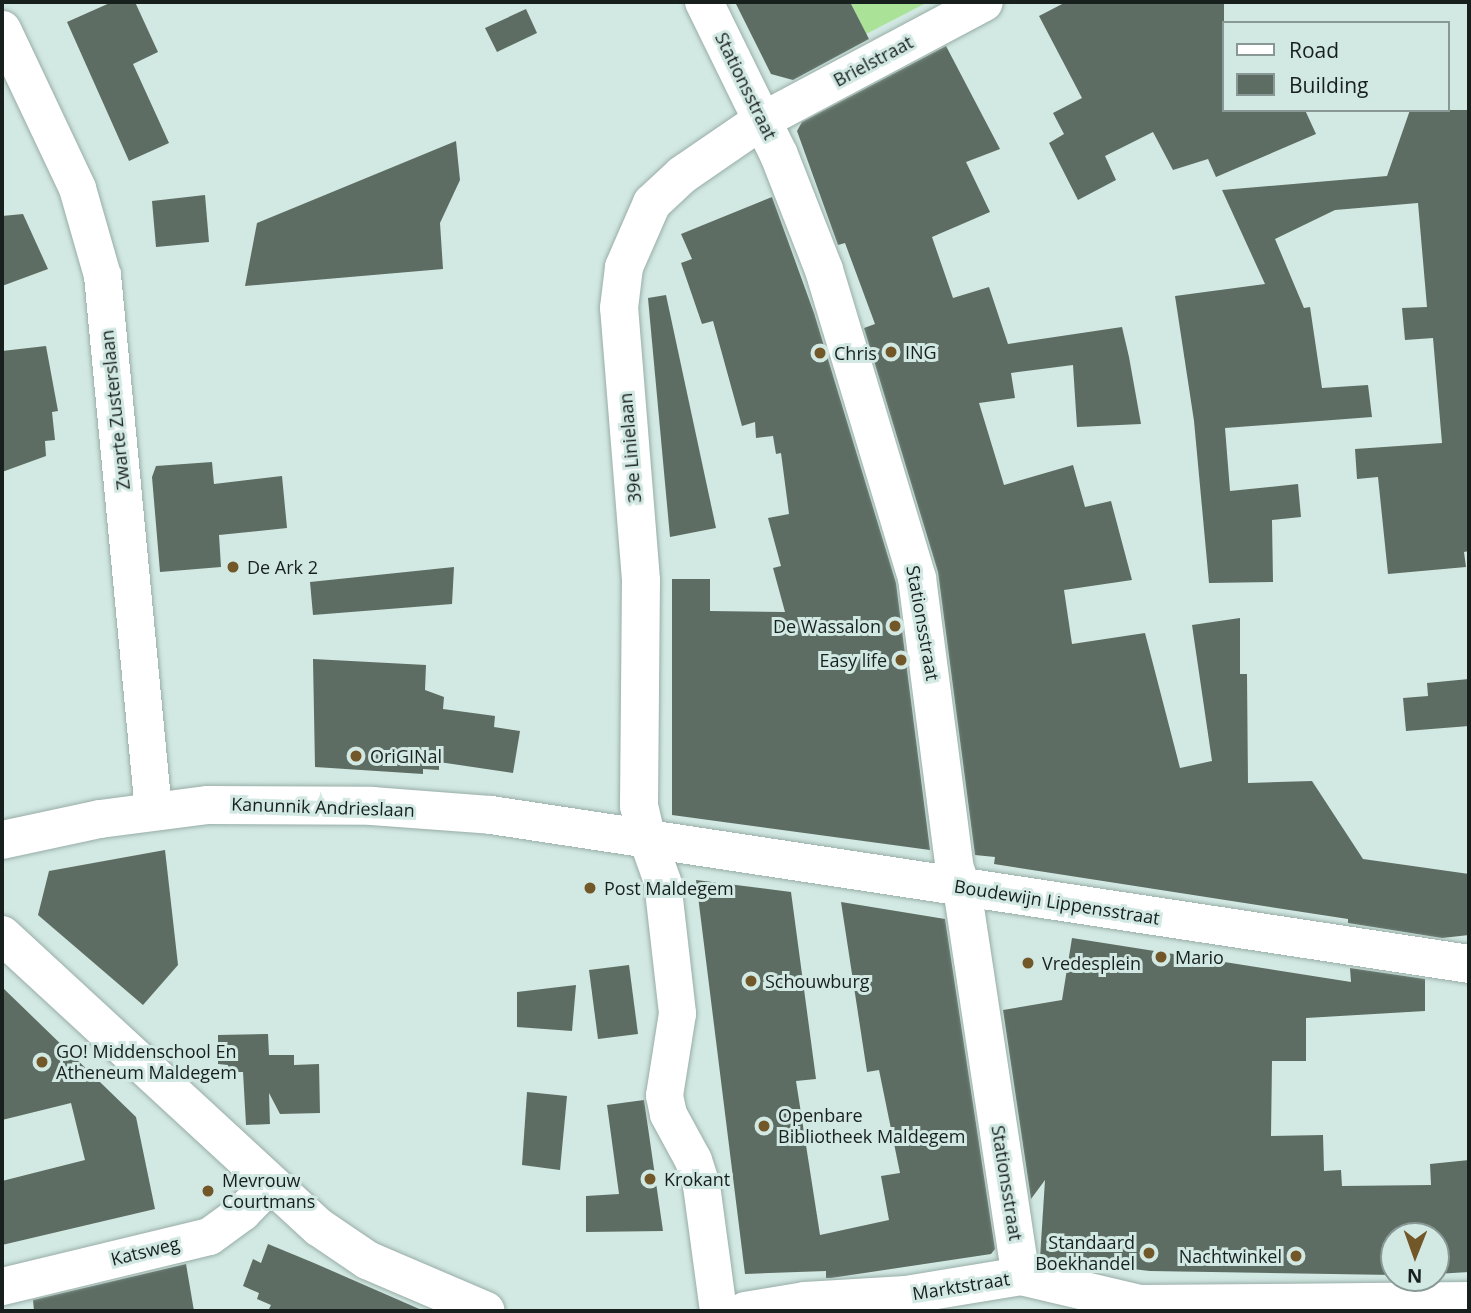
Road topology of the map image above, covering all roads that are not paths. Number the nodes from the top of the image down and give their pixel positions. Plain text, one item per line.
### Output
1 (705, 2) edge
2 (984, 2) edge
3 (2, 29) edge
4 (762, 120) junction
5 (153, 811) junction
6 (646, 836) junction
7 (2, 840) edge
8 (962, 888) junction
9 (2, 935) edge
10 (1469, 964) edge
11 (270, 1183) junction
12 (1021, 1276) junction
13 (2, 1286) edge
14 (1469, 1301) edge
15 (486, 1311) edge
16 (718, 1311) edge
17 (745, 1311) edge

1 - 4 street, Stationsstraat
2 - 4 street, Brielstraat
3 - 5 street, Zwarte Zusterslaan
4 - 6 street, 39e Linielaan
4 - 8 street, Stationsstraat
5 - 6 street, Kanunnik Andrieslaan
5 - 7 street, Kanunnik Andrieslaan
6 - 8 street, Boudewijn Lippensstraat
6 - 16 street
8 - 10 street, Boudewijn Lippensstraat
8 - 12 street, Stationsstraat
9 - 11 street
11 - 13 street, Katsweg
11 - 15 street
12 - 14 street, Marktstraat
12 - 17 street, Marktstraat

